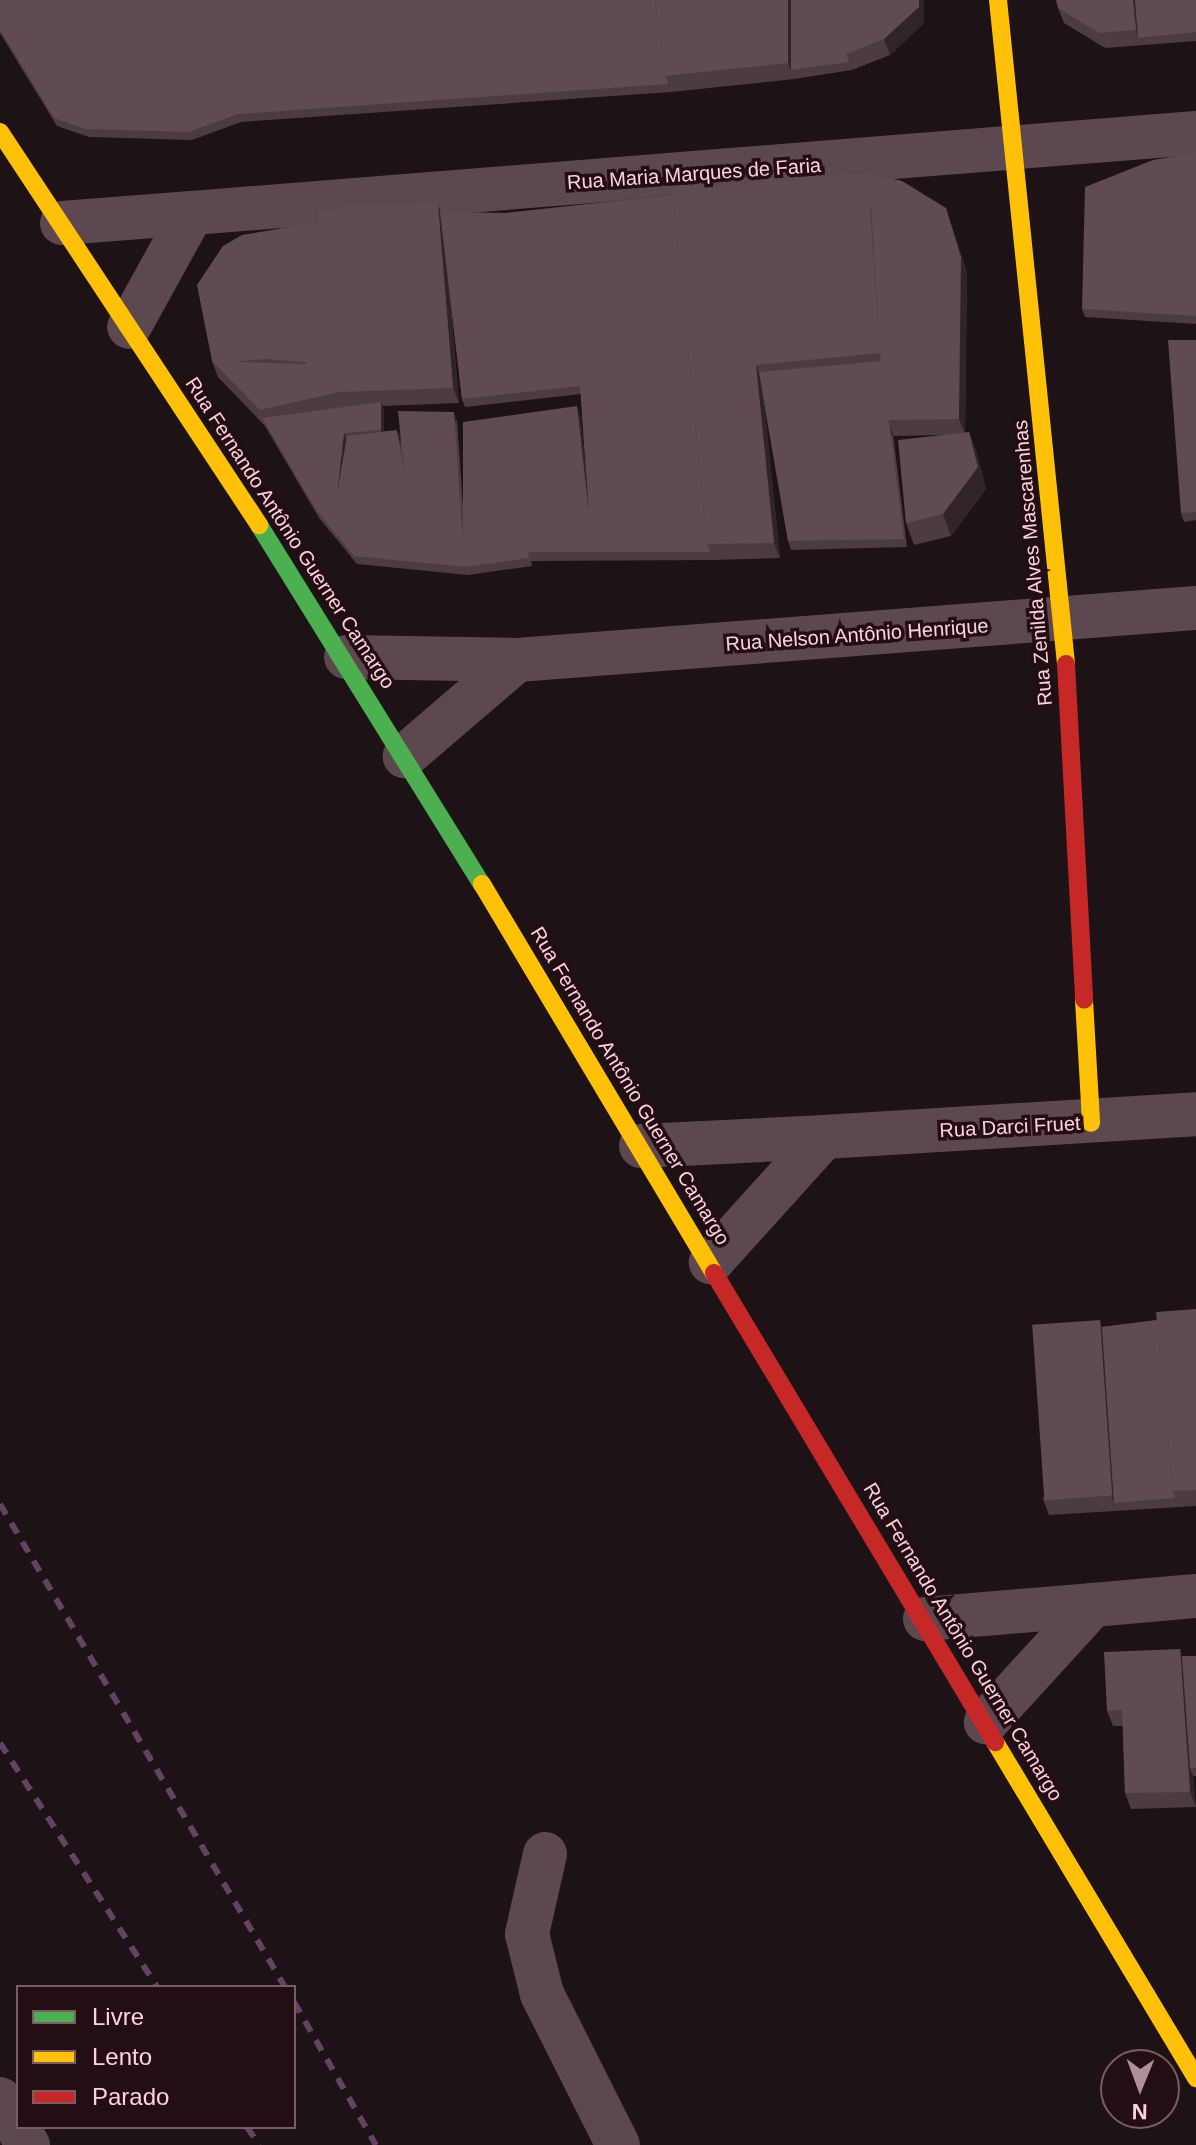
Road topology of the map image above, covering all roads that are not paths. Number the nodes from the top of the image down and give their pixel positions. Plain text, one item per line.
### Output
1 (998, 0) edge
2 (0, 132) edge
3 (1196, 133) edge
4 (1011, 149) junction
5 (192, 213) junction
6 (62, 223) junction
7 (129, 327) junction
8 (1196, 608) edge
9 (1064, 619) junction
10 (346, 657) junction
11 (517, 660) junction
12 (405, 756) junction
13 (1196, 1114) edge
14 (1091, 1123) junction
15 (824, 1137) junction
16 (641, 1146) junction
17 (711, 1262) junction
18 (1196, 1596) edge
19 (1093, 1605) junction
20 (925, 1619) junction
21 (986, 1722) junction
22 (545, 1854) dead end
23 (1190, 2060) edge
24 (0, 2099) edge
25 (16, 2125) edge
26 (618, 2145) edge

1 - 4 street, Rua Zenilda Alves Mascarenhas
2 - 6 street, Rua Fernando Antônio Guerner Camargo
3 - 4 street, Rua Maria Marques de Faria
4 - 5 street, Rua Maria Marques de Faria
4 - 9 street, Rua Zenilda Alves Mascarenhas
5 - 6 street, Rua Maria Marques de Faria
5 - 7 street
6 - 7 street, Rua Fernando Antônio Guerner Camargo
7 - 10 street, Rua Fernando Antônio Guerner Camargo
8 - 9 street, Rua Nelson Antônio Henrique
9 - 11 street, Rua Nelson Antônio Henrique
9 - 14 street, Rua Zenilda Alves Mascarenhas
10 - 11 street, Rua Nelson Antônio Henrique
10 - 12 street, Rua Fernando Antônio Guerner Camargo
11 - 12 street
12 - 16 street, Rua Fernando Antônio Guerner Camargo
13 - 14 street, Rua Darci Fruet
14 - 15 street, Rua Darci Fruet
15 - 16 street, Rua Darci Fruet
15 - 17 street
16 - 17 street, Rua Fernando Antônio Guerner Camargo
17 - 20 street, Rua Fernando Antônio Guerner Camargo
18 - 19 street
19 - 20 street
19 - 21 street
20 - 21 street, Rua Fernando Antônio Guerner Camargo
21 - 23 street, Rua Fernando Antônio Guerner Camargo
22 - 26 street
24 - 25 street

